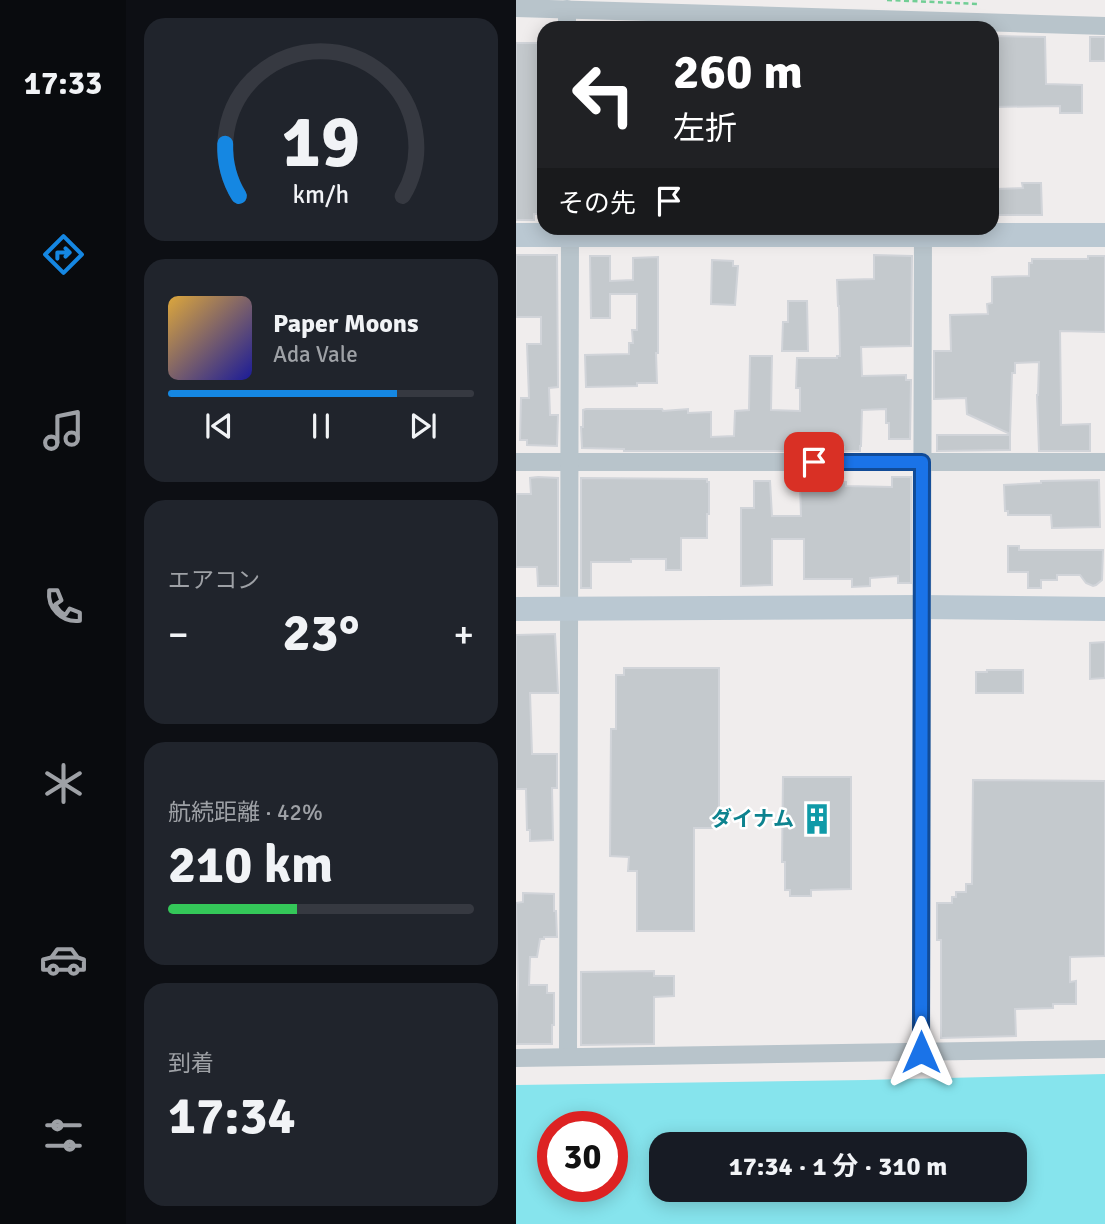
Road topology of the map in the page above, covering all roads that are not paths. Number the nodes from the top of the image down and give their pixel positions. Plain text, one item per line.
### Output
1 (516, 8) edge
2 (567, 9) junction
3 (567, 21) edge
4 (872, 21) edge
5 (999, 24) edge
6 (1105, 26) edge
7 (537, 233) edge
8 (999, 233) edge
9 (516, 234) edge
10 (570, 235) edge
11 (923, 235) edge
12 (1105, 235) edge
13 (516, 462) edge
14 (569, 462) junction
15 (922, 462) junction
16 (1105, 462) edge
17 (921, 607) junction
18 (516, 608) edge
19 (569, 609) junction
20 (1105, 609) edge
21 (1105, 1049) edge
22 (921, 1052) junction
23 (568, 1057) junction
24 (516, 1058) edge

1 - 2 street
2 - 3 street
2 - 4 street
5 - 6 street
7 - 9 street
8 - 12 street
10 - 14 street
11 - 15 street
13 - 14 street
14 - 15 street
14 - 19 street
15 - 16 street
15 - 17 street
17 - 19 street
17 - 20 street
17 - 22 street
18 - 19 street
19 - 23 street
21 - 22 street
22 - 23 street
23 - 24 street

